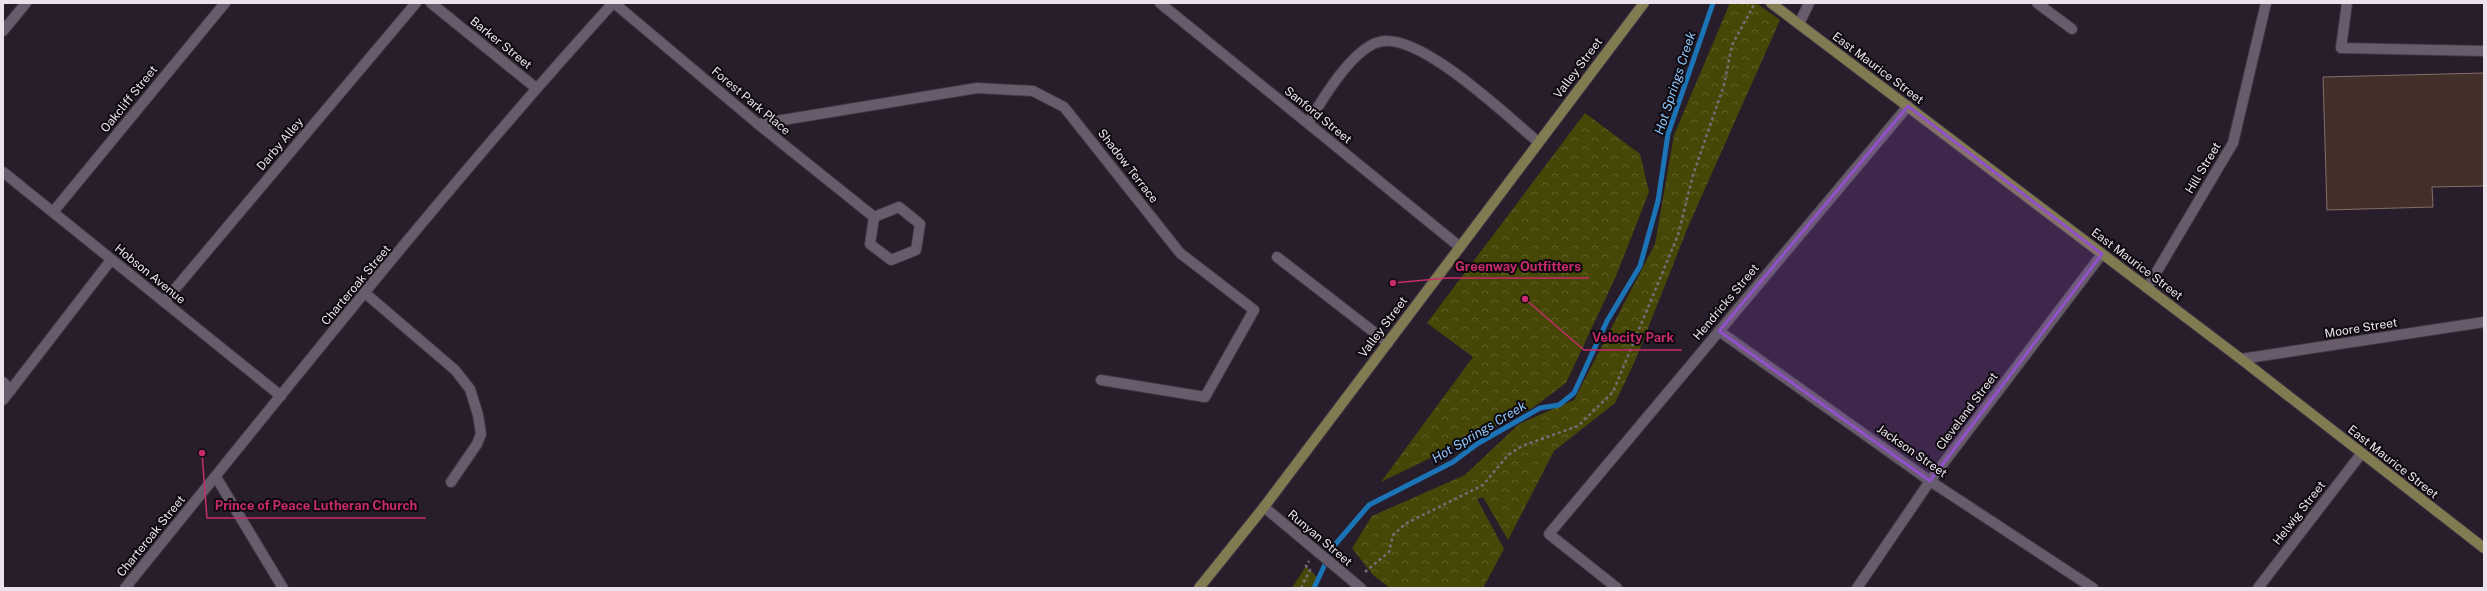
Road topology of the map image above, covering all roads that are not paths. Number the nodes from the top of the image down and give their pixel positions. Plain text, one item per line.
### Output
1 (26, 3) edge
2 (224, 3) edge
3 (416, 3) edge
4 (431, 3) edge
5 (613, 3) edge
6 (1160, 3) edge
7 (1644, 3) edge
8 (1771, 3) edge
9 (1809, 3) edge
10 (2037, 3) edge
11 (2266, 3) edge
12 (2347, 3) edge
13 (2352, 3) edge
14 (1799, 24) junction
15 (2072, 29) dead end
16 (3, 31) edge
17 (2484, 51) edge
18 (536, 88) junction
19 (1908, 106) junction
20 (1308, 123) junction
21 (758, 124) junction
22 (1538, 142) junction
23 (3, 172) edge
24 (53, 212) junction
25 (874, 217) junction
26 (1460, 246) junction
27 (2102, 254) junction
28 (1277, 257) dead end
29 (111, 260) junction
30 (2147, 288) junction
31 (365, 294) junction
32 (164, 302) junction
33 (2484, 322) edge
34 (1718, 331) junction
35 (1388, 343) junction
36 (2241, 359) junction
37 (1101, 380) dead end
38 (3, 382) edge
39 (11, 390) junction
40 (281, 396) junction
41 (3, 400) edge
42 (2361, 454) junction
43 (216, 477) junction
44 (1930, 481) junction
45 (451, 482) dead end
46 (1264, 507) junction
47 (2484, 548) edge
48 (125, 588) edge
49 (284, 588) edge
50 (1199, 588) edge
51 (1361, 588) edge
52 (1617, 588) edge
53 (1857, 588) edge
54 (2093, 588) edge
55 (2258, 588) edge

1 - 16 street
2 - 24 street, Oakcliff Street
3 - 32 street, Darby Alley
4 - 18 street, Barker Street
5 - 18 street, Charteroak Street
5 - 21 street, Forest Park Place
6 - 20 street, Sanford Street
7 - 22 street, Valley Street
8 - 14 street, East Maurice Street
9 - 14 street
10 - 15 street
11 - 30 street, Hill Street
12 - 13 street
12 - 17 street
14 - 19 street, East Maurice Street
18 - 31 street, Charteroak Street
19 - 27 street, East Maurice Street
19 - 34 street, Hendricks Street
20 - 22 street
20 - 26 street, Sanford Street
21 - 25 street, Forest Park Place
21 - 37 street, Shadow Terrace
22 - 26 street, Valley Street
23 - 24 street, Hobson Avenue
24 - 29 street, Hobson Avenue
25 - 25 street
26 - 35 street, Valley Street
27 - 30 street, East Maurice Street
27 - 44 street, Cleveland Street
28 - 35 street
29 - 32 street, Hobson Avenue
29 - 39 street
30 - 36 street, East Maurice Street
31 - 40 street, Charteroak Street
31 - 45 street
32 - 40 street, Hobson Avenue
33 - 36 street, Moore Street
34 - 44 street, Jackson Street
34 - 52 street, Hendricks Street
35 - 46 street, Valley Street
36 - 42 street, East Maurice Street
38 - 39 street
39 - 41 street
40 - 43 street, Charteroak Street
42 - 47 street, East Maurice Street
42 - 55 street, Helwig Street
43 - 48 street, Charteroak Street
43 - 49 street
44 - 53 street, Cleveland Street
44 - 54 street, Jackson Street
46 - 50 street, Valley Street
46 - 51 street, Runyan Street

